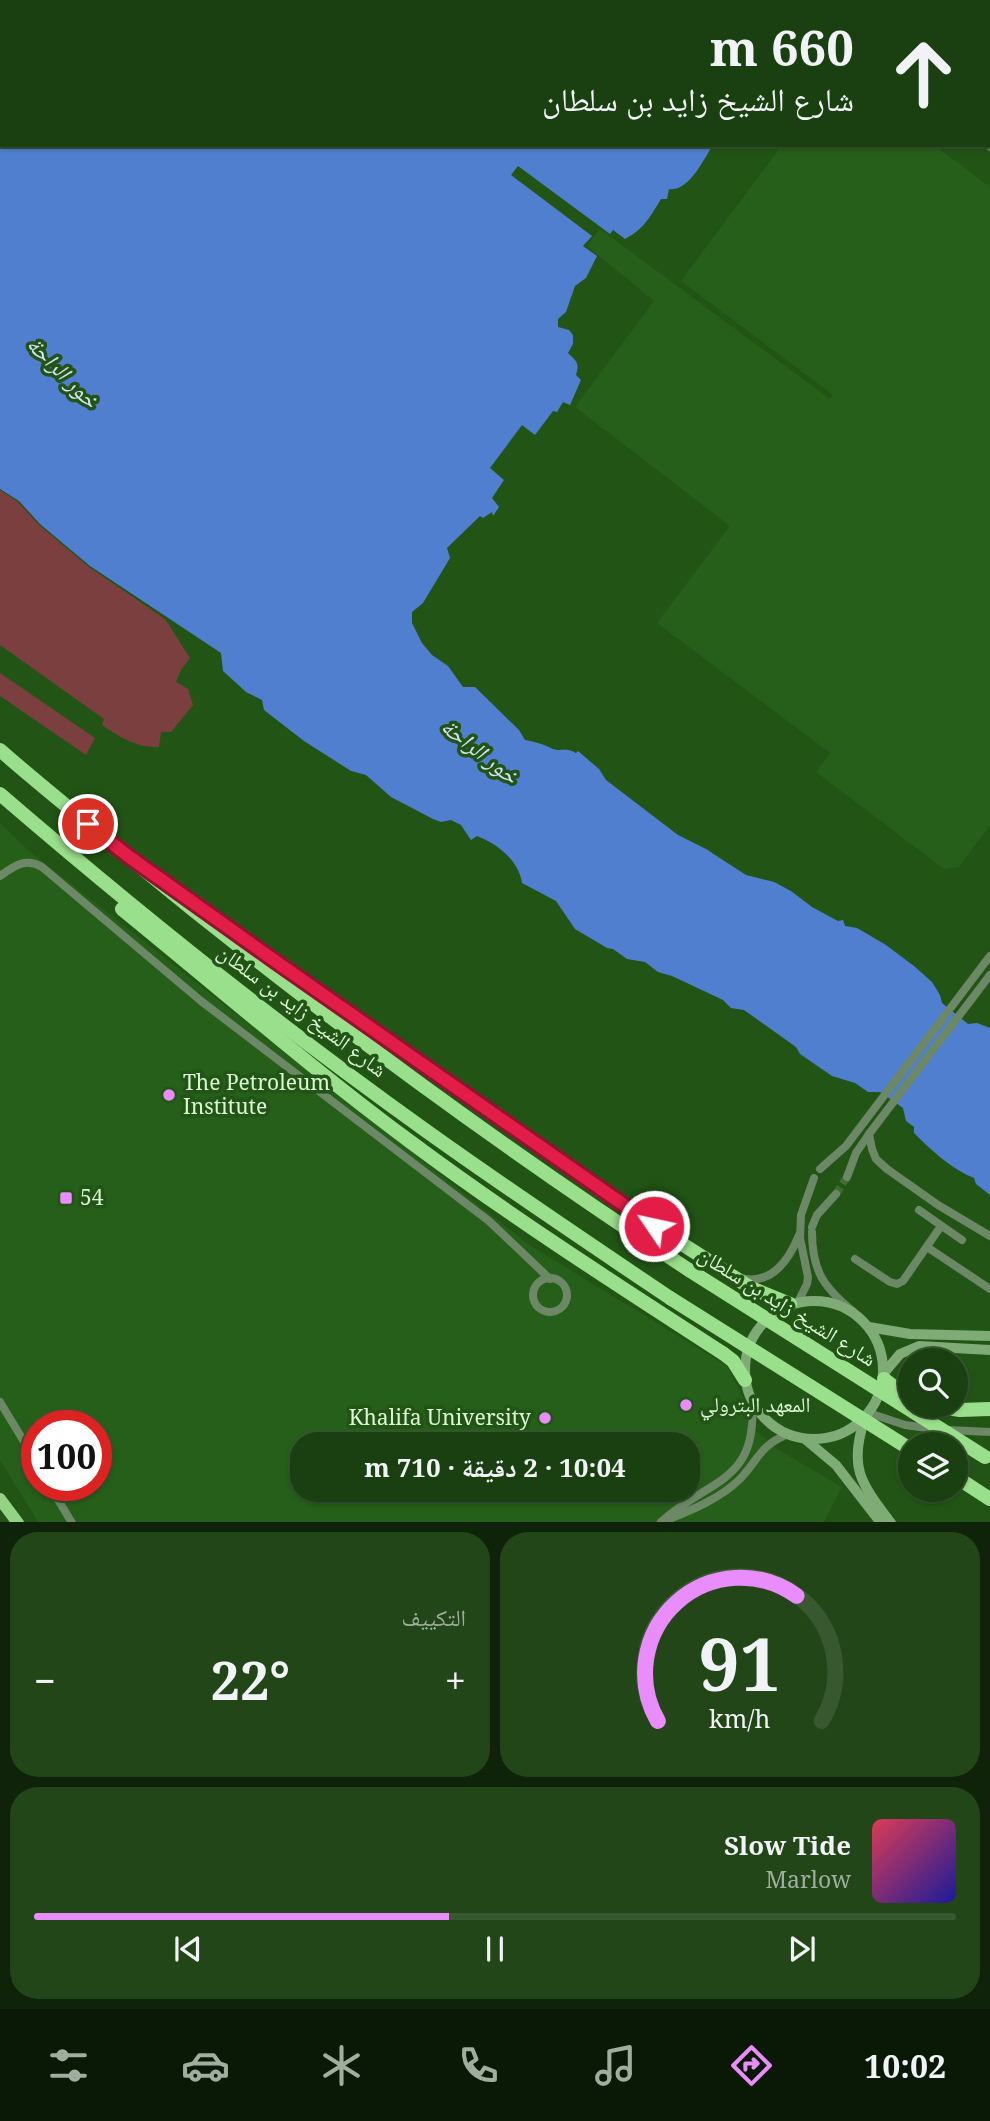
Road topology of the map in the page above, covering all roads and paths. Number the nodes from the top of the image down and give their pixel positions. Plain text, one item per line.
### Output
1 (0, 750) edge
2 (0, 794) edge
3 (128, 856) junction
4 (86, 868) junction
5 (0, 876) edge
6 (990, 956) edge
7 (990, 975) edge
8 (869, 1134) junction
9 (820, 1169) dead end
10 (847, 1177) tunnel mouth
11 (814, 1178) dead end
12 (836, 1194) tunnel mouth
13 (919, 1210) dead end
14 (941, 1226) junction
15 (800, 1232) junction
16 (990, 1236) edge
17 (962, 1240) dead end
18 (927, 1247) junction
19 (526, 1255) junction
20 (855, 1259) dead end
21 (719, 1269) junction
22 (550, 1279) junction
23 (539, 1284) junction
24 (990, 1289) edge
25 (794, 1303) junction
26 (854, 1312) junction
27 (869, 1327) junction
28 (990, 1328) edge
29 (976, 1335) junction
30 (990, 1336) edge
31 (990, 1350) edge
32 (884, 1376) junction
33 (746, 1380) junction
34 (898, 1388) edge
35 (752, 1401) junction
36 (0, 1402) edge
37 (990, 1409) edge
38 (968, 1410) edge
39 (867, 1416) junction
40 (990, 1432) edge
41 (788, 1434) junction
42 (21, 1437) edge
43 (805, 1439) junction
44 (898, 1441) edge
45 (988, 1458) edge
46 (968, 1485) edge
47 (0, 1499) edge
48 (990, 1499) edge
49 (59, 1501) edge
50 (0, 1508) edge
51 (8, 1522) edge
52 (18, 1522) edge
53 (72, 1522) edge
54 (660, 1522) edge
55 (881, 1522) edge
56 (891, 1522) edge

1 - 3 highway, شارع الشيخ زايد بن سلطان
2 - 4 highway, شارع الشيخ زايد بن سلطان
3 - 21 highway
3 - 45 highway, شارع الشيخ زايد بن سلطان, bridge
4 - 33 highway
4 - 44 highway, شارع الشيخ زايد بن سلطان, bridge
5 - 19 street
6 - 9 street
7 - 8 street
8 - 10 street
8 - 16 street
11 - 15 street
12 - 26 street
13 - 14 street
14 - 17 street
14 - 18 street
15 - 21 street
15 - 25 street
18 - 20 street
18 - 24 street
19 - 22 street
19 - 23 street
21 - 25 highway
22 - 23 street
22 - 23 street
25 - 26 main road
25 - 33 main road
26 - 27 main road
27 - 29 main road
27 - 32 main road
28 - 29 street
29 - 30 main road
31 - 32 main road
32 - 34 highway
32 - 39 main road
33 - 35 main road
35 - 41 main road
35 - 54 street
36 - 42 street
37 - 38 highway
39 - 40 street
39 - 43 main road
39 - 56 main road
41 - 43 main road
41 - 54 street
43 - 55 main road
46 - 48 highway
47 - 52 highway
49 - 53 street
50 - 51 highway

